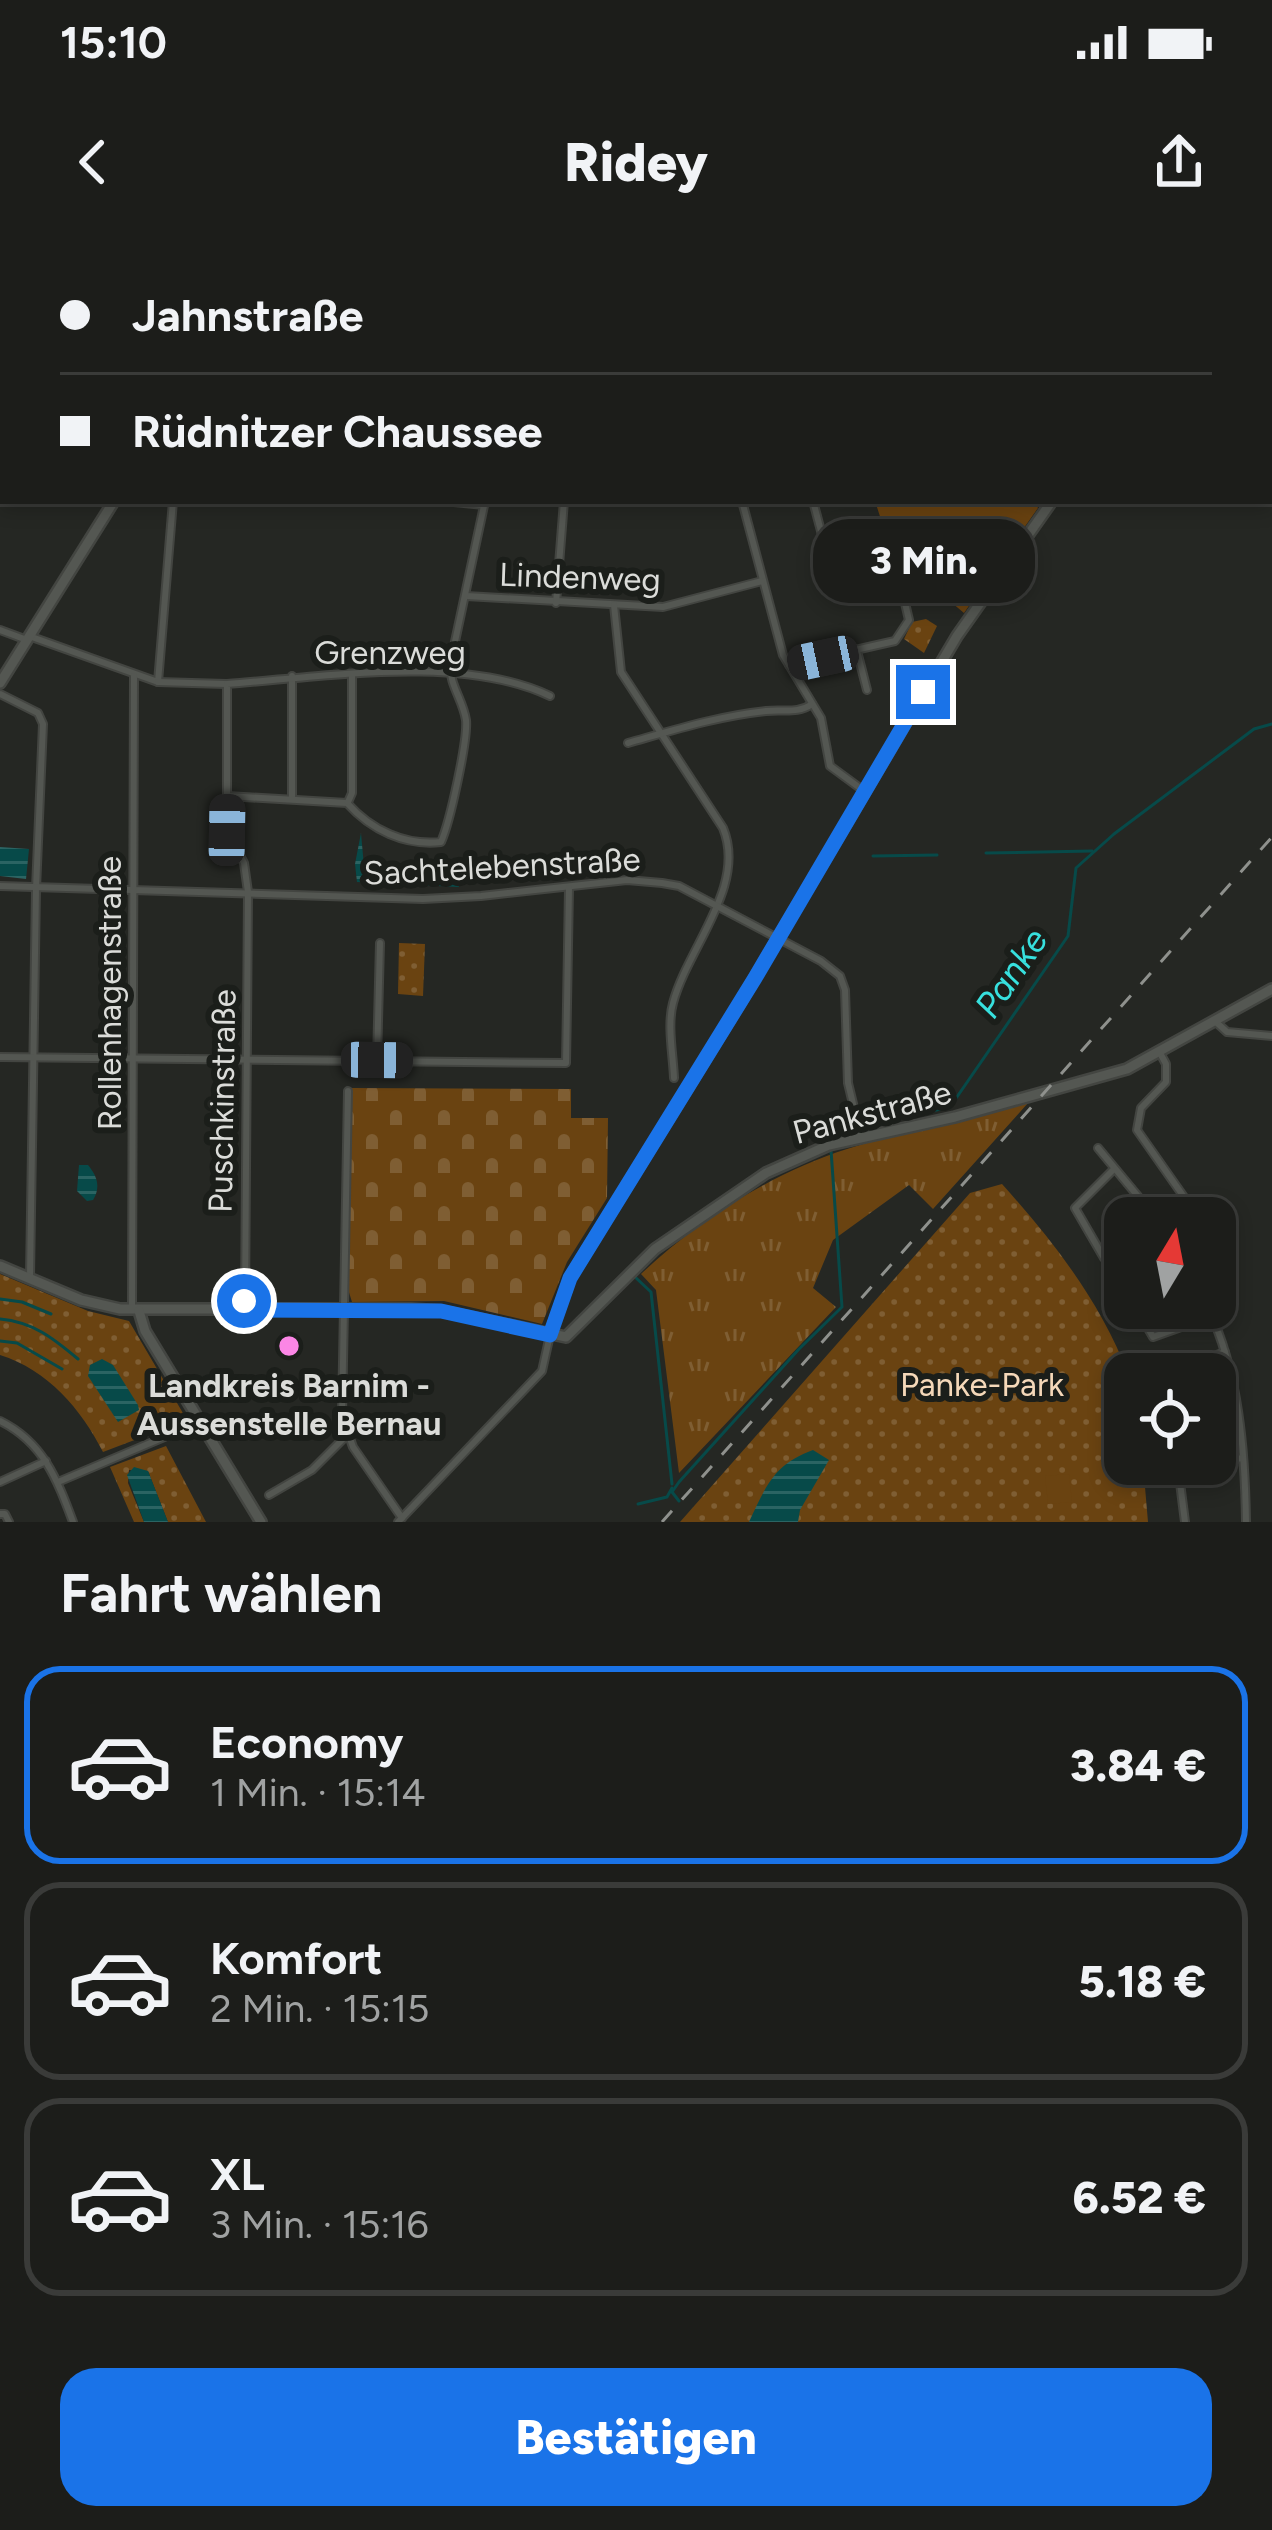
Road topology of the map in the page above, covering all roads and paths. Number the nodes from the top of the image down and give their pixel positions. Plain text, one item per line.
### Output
1 (112, 504) edge
2 (173, 504) edge
3 (485, 504) edge
4 (564, 504) edge
5 (743, 504) edge
6 (815, 504) edge
7 (1050, 504) edge
8 (762, 581) junction
9 (466, 596) junction
10 (556, 603) junction
11 (614, 605) junction
12 (0, 630) edge
13 (28, 638) junction
14 (857, 651) junction
15 (788, 665) junction
16 (450, 673) junction
17 (352, 675) junction
18 (134, 676) junction
19 (292, 676) junction
20 (158, 682) junction
21 (0, 683) edge
22 (227, 684) junction
23 (867, 690) dead end
24 (0, 694) edge
25 (550, 696) dead end
26 (812, 704) junction
27 (661, 733) junction
28 (628, 743) dead end
29 (864, 791) junction
30 (227, 796) junction
31 (292, 800) junction
32 (347, 803) junction
33 (0, 886) edge
34 (569, 888) junction
35 (36, 889) junction
36 (134, 890) junction
37 (248, 892) junction
38 (716, 905) junction
39 (778, 938) junction
40 (380, 943) dead end
41 (1272, 989) edge
42 (1216, 1022) junction
43 (1272, 1036) edge
44 (1160, 1054) junction
45 (0, 1057) edge
46 (34, 1057) junction
47 (132, 1057) junction
48 (246, 1058) junction
49 (377, 1060) junction
50 (674, 1078) dead end
51 (348, 1091) dead end
52 (861, 1137) junction
53 (1098, 1148) dead end
54 (1114, 1169) junction
55 (1140, 1197) edge
56 (1184, 1197) edge
57 (1104, 1258) edge
58 (0, 1266) edge
59 (30, 1279) junction
60 (343, 1309) junction
61 (136, 1310) junction
62 (244, 1310) junction
63 (1216, 1329) edge
64 (550, 1335) junction
65 (1225, 1352) joint
66 (1237, 1420) joint
67 (0, 1421) edge
68 (200, 1422) junction
69 (346, 1436) junction
70 (1243, 1458) junction
71 (1236, 1459) edge
72 (46, 1461) junction
73 (0, 1482) edge
74 (58, 1482) junction
75 (1180, 1485) edge
76 (269, 1495) dead end
77 (0, 1514) edge
78 (400, 1520) edge
79 (9, 1522) edge
80 (73, 1522) edge
81 (261, 1522) edge
82 (1185, 1522) edge
83 (1246, 1522) edge

1 - 13 main road
2 - 20 street
3 - 9 street
4 - 10 street
5 - 8 street
6 - 14 street
7 - 29 main road
8 - 11 street, Lindenweg
8 - 15 street
9 - 10 street, Lindenweg
9 - 16 street
10 - 11 street, Lindenweg
11 - 27 street
12 - 13 street
13 - 18 street
13 - 21 main road
14 - 15 street
14 - 23 street
15 - 26 street
16 - 17 street, Grenzweg
16 - 25 street, Grenzweg
16 - 32 street
17 - 19 street, Grenzweg
17 - 32 street
18 - 20 street, Grenzweg
18 - 36 street, Rollenhagenstraße
19 - 22 street, Grenzweg
19 - 31 street
20 - 22 street, Grenzweg
22 - 30 street
24 - 35 street
26 - 27 street
26 - 29 street
27 - 28 street
27 - 38 street
29 - 39 main road
30 - 31 street
30 - 37 street, Puschkinstraße
31 - 32 street
33 - 35 street, Sachtelebenstraße
34 - 37 street, Sachtelebenstraße
34 - 38 street, Sachtelebenstraße
34 - 49 street
35 - 36 street, Sachtelebenstraße
35 - 46 street
36 - 37 street, Sachtelebenstraße
36 - 47 street, Rollenhagenstraße
37 - 48 street, Puschkinstraße
38 - 39 street, Sachtelebenstraße
38 - 50 street
39 - 52 street, Sachtelebenstraße
39 - 64 main road
40 - 49 street
41 - 42 main road, Pankstraße
42 - 43 street
42 - 44 main road, Pankstraße
44 - 52 main road, Pankstraße
44 - 56 street
45 - 46 street
46 - 47 street
46 - 59 street
47 - 48 street
47 - 61 street, Rollenhagenstraße
48 - 49 street
48 - 62 street, Puschkinstraße
51 - 60 street
52 - 64 main road, Pankstraße
53 - 54 street
54 - 55 street
54 - 57 street
58 - 59 main road
59 - 61 main road
60 - 62 main road
60 - 64 main road
60 - 69 street
61 - 62 main road
61 - 68 main road
63 - 65 street
64 - 78 street
65 - 66 street
66 - 70 street
67 - 72 street
68 - 74 street
68 - 81 main road
69 - 76 street
69 - 78 street
70 - 71 street
70 - 83 street
72 - 73 street
72 - 74 street
74 - 80 street
75 - 82 street
77 - 79 street

